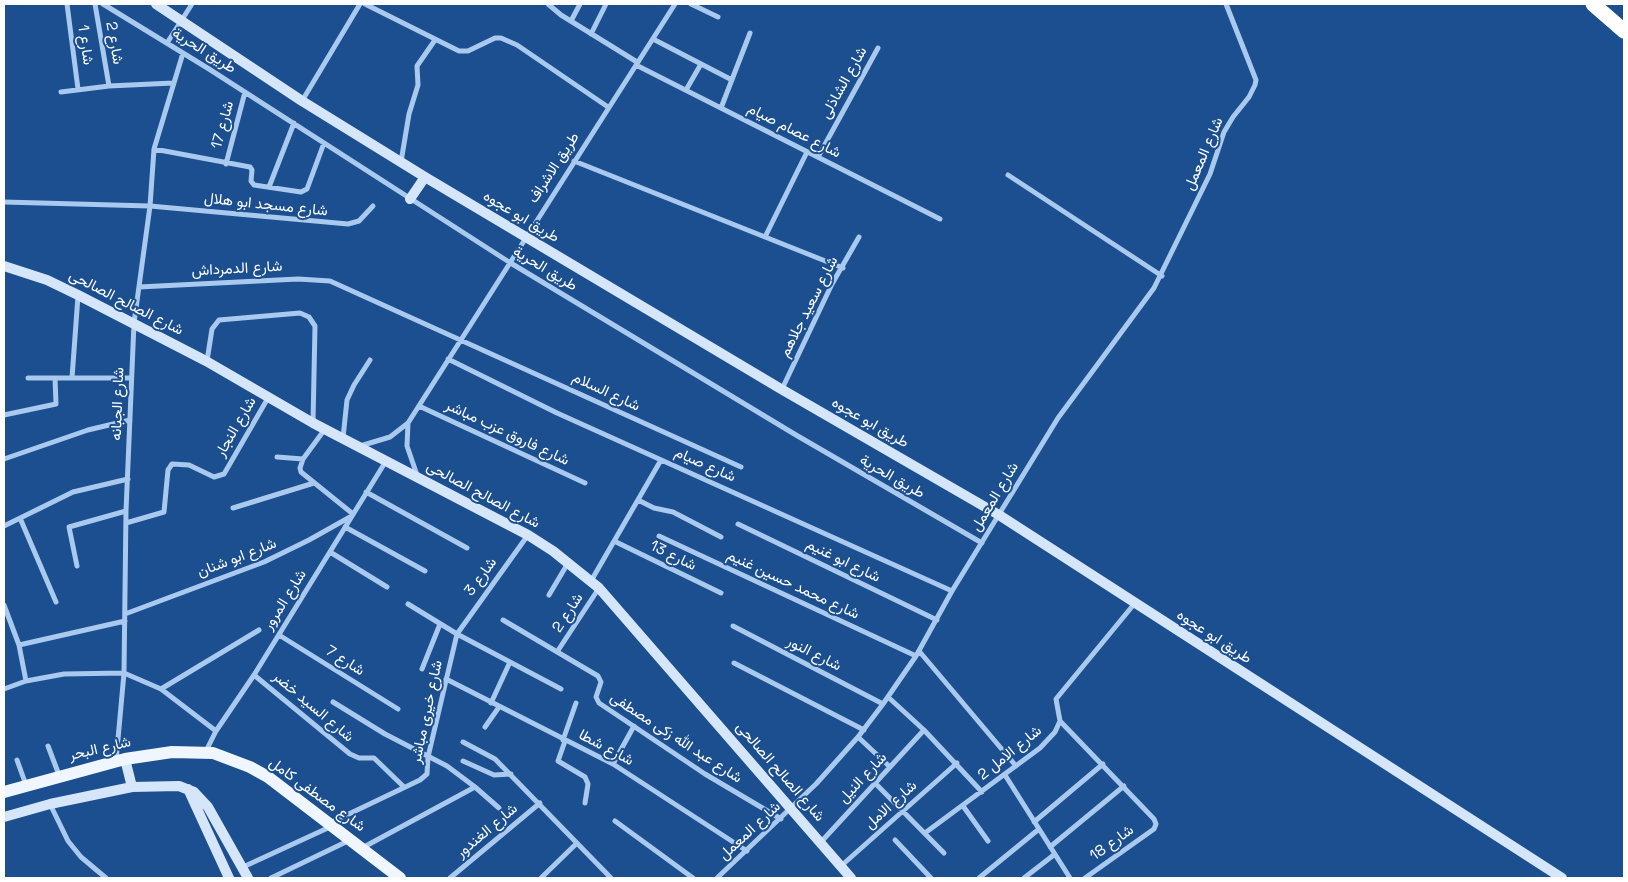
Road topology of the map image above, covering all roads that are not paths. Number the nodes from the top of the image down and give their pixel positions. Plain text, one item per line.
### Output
1 (67, 4) edge
2 (95, 4) edge
3 (103, 4) edge
4 (156, 4) edge
5 (192, 4) edge
6 (360, 4) edge
7 (366, 4) edge
8 (548, 4) edge
9 (580, 4) edge
10 (606, 4) edge
11 (675, 4) edge
12 (690, 4) edge
13 (1226, 4) edge
14 (1593, 4) edge
15 (718, 17) dead end
16 (181, 21) junction
17 (571, 21) junction
18 (1624, 31) edge
19 (750, 33) dead end
20 (591, 34) junction
21 (652, 38) junction
22 (435, 40) junction
23 (167, 43) junction
24 (878, 48) dead end
25 (183, 53) junction
26 (636, 64) junction
27 (701, 64) junction
28 (732, 80) junction
29 (173, 84) junction
30 (109, 86) junction
31 (78, 89) junction
32 (686, 90) junction
33 (60, 92) dead end
34 (245, 92) junction
35 (302, 101) junction
36 (608, 107) junction
37 (721, 108) junction
38 (294, 123) junction
39 (324, 143) junction
40 (154, 149) junction
41 (808, 152) junction
42 (818, 157) junction
43 (574, 161) junction
44 (401, 163) junction
45 (226, 164) junction
46 (1008, 176) dead end
47 (425, 177) junction
48 (269, 187) junction
49 (410, 199) junction
50 (4, 202) edge
51 (150, 206) junction
52 (373, 206) dead end
53 (940, 219) dead end
54 (525, 237) junction
55 (765, 237) junction
56 (859, 237) dead end
57 (509, 262) junction
58 (4, 266) edge
59 (843, 268) junction
60 (1162, 276) junction
61 (138, 287) junction
62 (78, 295) junction
63 (134, 324) junction
64 (461, 339) junction
65 (448, 359) junction
66 (370, 360) dead end
67 (206, 361) junction
68 (28, 378) dead end
69 (55, 378) junction
70 (72, 378) junction
71 (131, 378) junction
72 (782, 389) junction
73 (268, 398) junction
74 (419, 406) junction
75 (4, 415) edge
76 (130, 420) junction
77 (313, 423) junction
78 (408, 423) junction
79 (325, 429) junction
80 (342, 438) junction
81 (357, 446) junction
82 (277, 457) dead end
83 (4, 459) edge
84 (302, 459) junction
85 (386, 460) junction
86 (661, 460) junction
87 (741, 467) dead end
88 (418, 477) junction
89 (128, 479) junction
90 (314, 483) junction
91 (585, 483) dead end
92 (366, 492) junction
93 (638, 500) junction
94 (233, 508) dead end
95 (126, 511) junction
96 (353, 514) junction
97 (999, 515) junction
98 (20, 518) junction
99 (126, 522) junction
100 (738, 524) dead end
101 (4, 526) edge
102 (345, 527) junction
103 (528, 535) junction
104 (659, 536) dead end
105 (721, 537) dead end
106 (614, 541) junction
107 (982, 543) junction
108 (467, 548) dead end
109 (330, 552) junction
110 (568, 562) junction
111 (77, 566) dead end
112 (425, 571) dead end
113 (595, 584) junction
114 (387, 587) dead end
115 (952, 591) junction
116 (721, 593) dead end
117 (549, 595) dead end
118 (56, 602) dead end
119 (1134, 603) junction
120 (408, 604) dead end
121 (4, 605) edge
122 (125, 614) junction
123 (503, 620) dead end
124 (937, 620) junction
125 (125, 621) junction
126 (440, 624) junction
127 (733, 626) dead end
128 (259, 630) dead end
129 (279, 634) junction
130 (456, 634) junction
131 (19, 645) junction
132 (919, 650) junction
133 (557, 652) junction
134 (916, 656) junction
135 (510, 662) junction
136 (734, 663) dead end
137 (422, 669) dead end
138 (124, 673) junction
139 (254, 675) junction
140 (446, 679) junction
141 (26, 681) junction
142 (4, 689) edge
143 (161, 689) junction
144 (561, 689) dead end
145 (888, 697) junction
146 (333, 702) dead end
147 (491, 703) junction
148 (576, 703) dead end
149 (883, 704) junction
150 (499, 707) junction
151 (398, 709) dead end
152 (1060, 721) junction
153 (634, 726) junction
154 (485, 727) dead end
155 (216, 730) junction
156 (864, 730) junction
157 (924, 730) junction
158 (858, 738) junction
159 (564, 740) junction
160 (463, 742) dead end
161 (48, 746) dead end
162 (205, 752) junction
163 (428, 757) junction
164 (17, 760) dead end
165 (120, 760) junction
166 (463, 761) dead end
167 (613, 764) junction
168 (957, 764) junction
169 (1103, 764) junction
170 (1016, 766) junction
171 (890, 767) junction
172 (511, 774) junction
173 (1005, 775) junction
174 (59, 776) junction
175 (875, 783) junction
176 (26, 785) junction
177 (1124, 786) junction
178 (132, 787) junction
179 (404, 787) junction
180 (475, 787) junction
181 (188, 788) junction
182 (4, 792) edge
183 (982, 792) junction
184 (540, 803) junction
185 (585, 803) dead end
186 (50, 804) junction
187 (963, 806) junction
188 (499, 808) dead end
189 (792, 809) junction
190 (903, 811) junction
191 (4, 817) edge
192 (781, 819) junction
193 (615, 821) dead end
194 (1034, 822) junction
195 (331, 824) junction
196 (1039, 829) junction
197 (925, 833) junction
198 (351, 839) junction
199 (895, 840) dead end
200 (988, 841) dead end
201 (820, 842) junction
202 (577, 843) junction
203 (1050, 847) junction
204 (362, 848) junction
205 (746, 851) junction
206 (944, 852) dead end
207 (1054, 854) junction
208 (841, 866) junction
209 (243, 867) junction
210 (609, 876) edge
211 (106, 878) edge
212 (229, 878) edge
213 (248, 878) edge
214 (271, 878) edge
215 (400, 878) edge
216 (450, 878) edge
217 (541, 878) edge
218 (602, 878) edge
219 (693, 878) edge
220 (717, 878) edge
221 (851, 878) edge
222 (931, 878) edge
223 (979, 878) edge
224 (1024, 878) edge
225 (1070, 878) edge
226 (1085, 878) edge
227 (1562, 878) edge

1 - 31 street, شارع 1
2 - 30 street, شارع 2
3 - 23 street, طريق الحرية
4 - 16 street, طريق ابو عجوه
5 - 16 street
6 - 35 street
7 - 22 street
8 - 17 street, شارع عصام صيام
9 - 17 street
10 - 20 street
11 - 21 street, طريق الاشراف
12 - 15 street
13 - 60 street, شارع المعمل
14 - 18 highway
16 - 23 street
16 - 35 street, طريق ابو عجوه
17 - 20 street, شارع عصام صيام
19 - 28 street
20 - 26 street, شارع عصام صيام
21 - 26 street, طريق الاشراف
21 - 27 street
22 - 36 street
22 - 44 street
23 - 25 street, طريق الحرية
24 - 42 street, شارع الشاذلى
25 - 29 street, شارع الجبانه
25 - 34 street, طريق الحرية
26 - 32 street, شارع عصام صيام
26 - 36 street, طريق الاشراف
27 - 28 street
27 - 32 street
28 - 37 street
29 - 30 street
29 - 40 street, شارع الجبانه
30 - 31 street
31 - 33 street
32 - 37 street, شارع عصام صيام
34 - 38 street, طريق الحرية
34 - 45 street, شارع 17
35 - 44 street, طريق ابو عجوه
36 - 43 street, طريق الاشراف
37 - 41 street, شارع عصام صيام
38 - 39 street, طريق الحرية
38 - 48 street
39 - 48 street
39 - 49 street, طريق الحرية
40 - 45 street
40 - 51 street, شارع الجبانه
41 - 42 street, شارع عصام صيام
41 - 55 street
42 - 53 street, شارع عصام صيام
43 - 54 street, طريق الاشراف
43 - 55 street
44 - 47 street, طريق ابو عجوه
45 - 48 street
46 - 60 street
47 - 49 street
47 - 54 street, طريق ابو عجوه
49 - 57 street, طريق الحرية
50 - 51 street, شارع مسجد ابو هلال
51 - 52 street, شارع مسجد ابو هلال
51 - 61 street, شارع الجبانه
54 - 57 street, طريق الاشراف
54 - 72 street, طريق ابو عجوه
55 - 59 street
56 - 59 street, شارع سعيد جلاهم
57 - 64 street, طريق الاشراف
57 - 107 street, طريق الحرية
58 - 62 street, شارع الصالح الصالحى
59 - 72 street, شارع سعيد جلاهم
60 - 97 street, شارع المعمل
61 - 63 street, شارع الجبانه
61 - 64 street, شارع الدمرداش
62 - 63 street, شارع الصالح الصالحى
62 - 70 street
63 - 67 street, شارع الصالح الصالحى
63 - 71 street, شارع الجبانه
64 - 65 street, طريق الاشراف
64 - 87 street, شارع السلام
65 - 74 street, طريق الاشراف
65 - 86 street, شارع صيام
66 - 80 street
67 - 73 street, شارع الصالح الصالحى
67 - 77 street
68 - 69 street
69 - 70 street
69 - 75 street
70 - 71 street
71 - 76 street, شارع الجبانه
72 - 97 street, طريق ابو عجوه
73 - 77 street, شارع الصالح الصالحى
73 - 99 street, شارع النجار
74 - 78 street, طريق الاشراف
74 - 91 street, شارع فاروق عزب مباشر
76 - 83 street
76 - 89 street, شارع الجبانه
77 - 79 street, شارع الصالح الصالحى
78 - 81 street, طريق الاشراف
78 - 88 street
79 - 80 street, شارع الصالح الصالحى
79 - 84 street
80 - 81 street, شارع الصالح الصالحى
81 - 85 street, شارع الصالح الصالحى
82 - 84 street
84 - 90 street
85 - 88 street, شارع الصالح الصالحى
85 - 92 street, شارع المرور
86 - 93 street, شارع 2
86 - 115 street, شارع صيام
88 - 103 street, شارع الصالح الصالحى
89 - 95 street, شارع الجبانه
89 - 98 street
90 - 94 street
90 - 96 street
92 - 96 street, شارع المرور
92 - 108 street
93 - 105 street
93 - 106 street, شارع 2
95 - 99 street, شارع الجبانه
95 - 111 street
96 - 102 street, شارع المرور
96 - 122 street, شارع ابو شنان
97 - 107 street, شارع المعمل
97 - 119 street, طريق ابو عجوه
98 - 101 street
98 - 118 street
99 - 122 street, شارع الجبانه
100 - 124 street, شارع ابو غنيم
102 - 109 street, شارع المرور
102 - 112 street
103 - 110 street, شارع الصالح الصالحى
103 - 130 street, شارع 3
104 - 134 street, شارع محمد حسين غنيم
106 - 113 street, شارع 2
106 - 116 street, شارع 13
107 - 115 street, شارع المعمل
109 - 114 street
109 - 129 street, شارع المرور
110 - 113 street, شارع الصالح الصالحى
110 - 117 street
113 - 133 street, شارع 2
113 - 189 street, شارع الصالح الصالحى
115 - 124 street, شارع المعمل
119 - 152 street, شارع الامل 2
119 - 227 street, طريق ابو عجوه
120 - 126 street
121 - 131 street
122 - 125 street, شارع الجبانه
123 - 133 street, شارع عبد الله زكى مصطفى
124 - 132 street, شارع المعمل
125 - 131 street
125 - 138 street, شارع الجبانه
126 - 130 street
126 - 137 street
127 - 149 street, شارع النور
128 - 143 street
129 - 139 street, شارع المرور
129 - 151 street, شارع 7
130 - 135 street
130 - 140 street, شارع خيرى مباشر
131 - 141 street
132 - 134 street, شارع المعمل
132 - 170 street
133 - 153 street, شارع عبد الله زكى مصطفى
134 - 145 street, شارع المعمل
135 - 144 street
135 - 147 street
136 - 156 street
138 - 141 street
138 - 143 street
138 - 165 street, شارع الجبانه
139 - 155 street, شارع المرور
139 - 179 street, شارع السيد خضر
140 - 147 street, شارع شطا
140 - 163 street, شارع خيرى مباشر
141 - 142 street
143 - 155 street
145 - 149 street, شارع المعمل
145 - 157 street
146 - 163 street
147 - 150 street, شارع شطا
148 - 159 street
149 - 156 street, شارع المعمل
150 - 154 street
150 - 159 street, شارع شطا
152 - 169 street
152 - 170 street, شارع الامل 2
153 - 167 street
153 - 192 street, شارع عبد الله زكى مصطفى
155 - 162 street, شارع المرور
156 - 158 street, شارع المعمل
157 - 168 street
157 - 171 street, شارع النيل
158 - 171 street
158 - 189 street, شارع المعمل
159 - 167 street, شارع شطا
159 - 185 street
160 - 172 street
161 - 174 street
162 - 165 main road, شارع البحر
162 - 195 main road, شارع مصطفى كامل
163 - 179 street, شارع خيرى مباشر
163 - 180 street
164 - 176 street
165 - 174 main road, شارع البحر
165 - 178 street
166 - 172 street
167 - 205 street, شارع شطا
168 - 183 street
168 - 190 street, شارع الامل
169 - 177 street
169 - 194 street
170 - 173 street, شارع الامل 2
171 - 175 street, شارع النيل
172 - 184 street
173 - 183 street, شارع الامل 2
173 - 194 street
174 - 176 main road, شارع البحر
175 - 190 street
175 - 201 street, شارع النيل
176 - 182 main road, شارع البحر
177 - 203 street
177 - 226 street, شارع 18
178 - 181 street
178 - 186 street
179 - 195 street, شارع خيرى مباشر
180 - 188 street
180 - 204 street
181 - 209 street
181 - 212 street
183 - 187 street, شارع الامل 2
184 - 202 street
184 - 216 street, شارع الغندور
186 - 191 street
186 - 211 street
187 - 197 street, شارع الامل 2
187 - 200 street
189 - 192 street, شارع المعمل
189 - 201 street, شارع الصالح الصالحى
190 - 197 street
190 - 208 street, شارع الامل
192 - 205 street, شارع المعمل
193 - 219 street
194 - 196 street
195 - 198 main road, شارع مصطفى كامل
195 - 209 street, شارع خيرى مباشر
196 - 203 street
196 - 223 street
197 - 206 street
198 - 204 main road, شارع مصطفى كامل
198 - 214 street
199 - 222 street
201 - 208 street, شارع الصالح الصالحى
202 - 210 street
202 - 217 street
203 - 207 street
204 - 215 main road, شارع مصطفى كامل
205 - 220 street, شارع المعمل
207 - 224 street
207 - 225 street
208 - 221 street, شارع الصالح الصالحى
209 - 213 street
210 - 218 street

